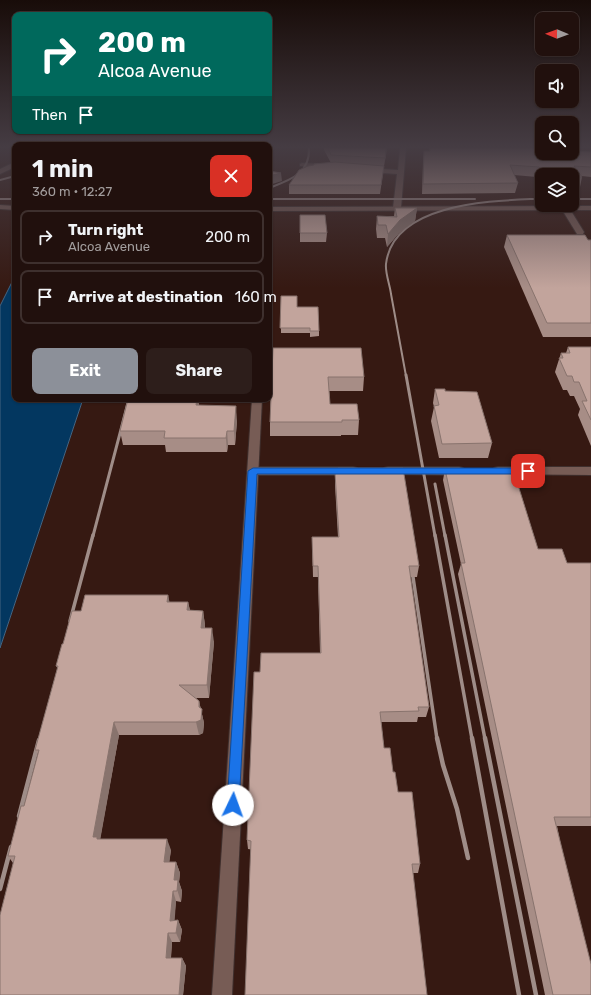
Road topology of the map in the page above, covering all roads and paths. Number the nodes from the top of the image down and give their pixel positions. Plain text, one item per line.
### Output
1 (398, 194) edge
2 (0, 207) edge
3 (12, 208) edge
4 (272, 208) edge
5 (397, 208) junction
6 (535, 208) edge
7 (579, 208) edge
8 (591, 208) edge
9 (12, 209) edge
10 (0, 211) edge
11 (568, 212) edge
12 (580, 232) dead end
13 (257, 402) edge
14 (591, 470) edge
15 (253, 471) junction
16 (363, 471) edge
17 (379, 471) edge
18 (473, 471) edge
19 (488, 471) edge
20 (222, 995) edge

1 - 5 street
2 - 3 street
4 - 5 street
5 - 6 street
7 - 8 street
9 - 10 street
11 - 12 street
13 - 15 street
14 - 19 street
15 - 16 street
15 - 20 street
17 - 18 street

